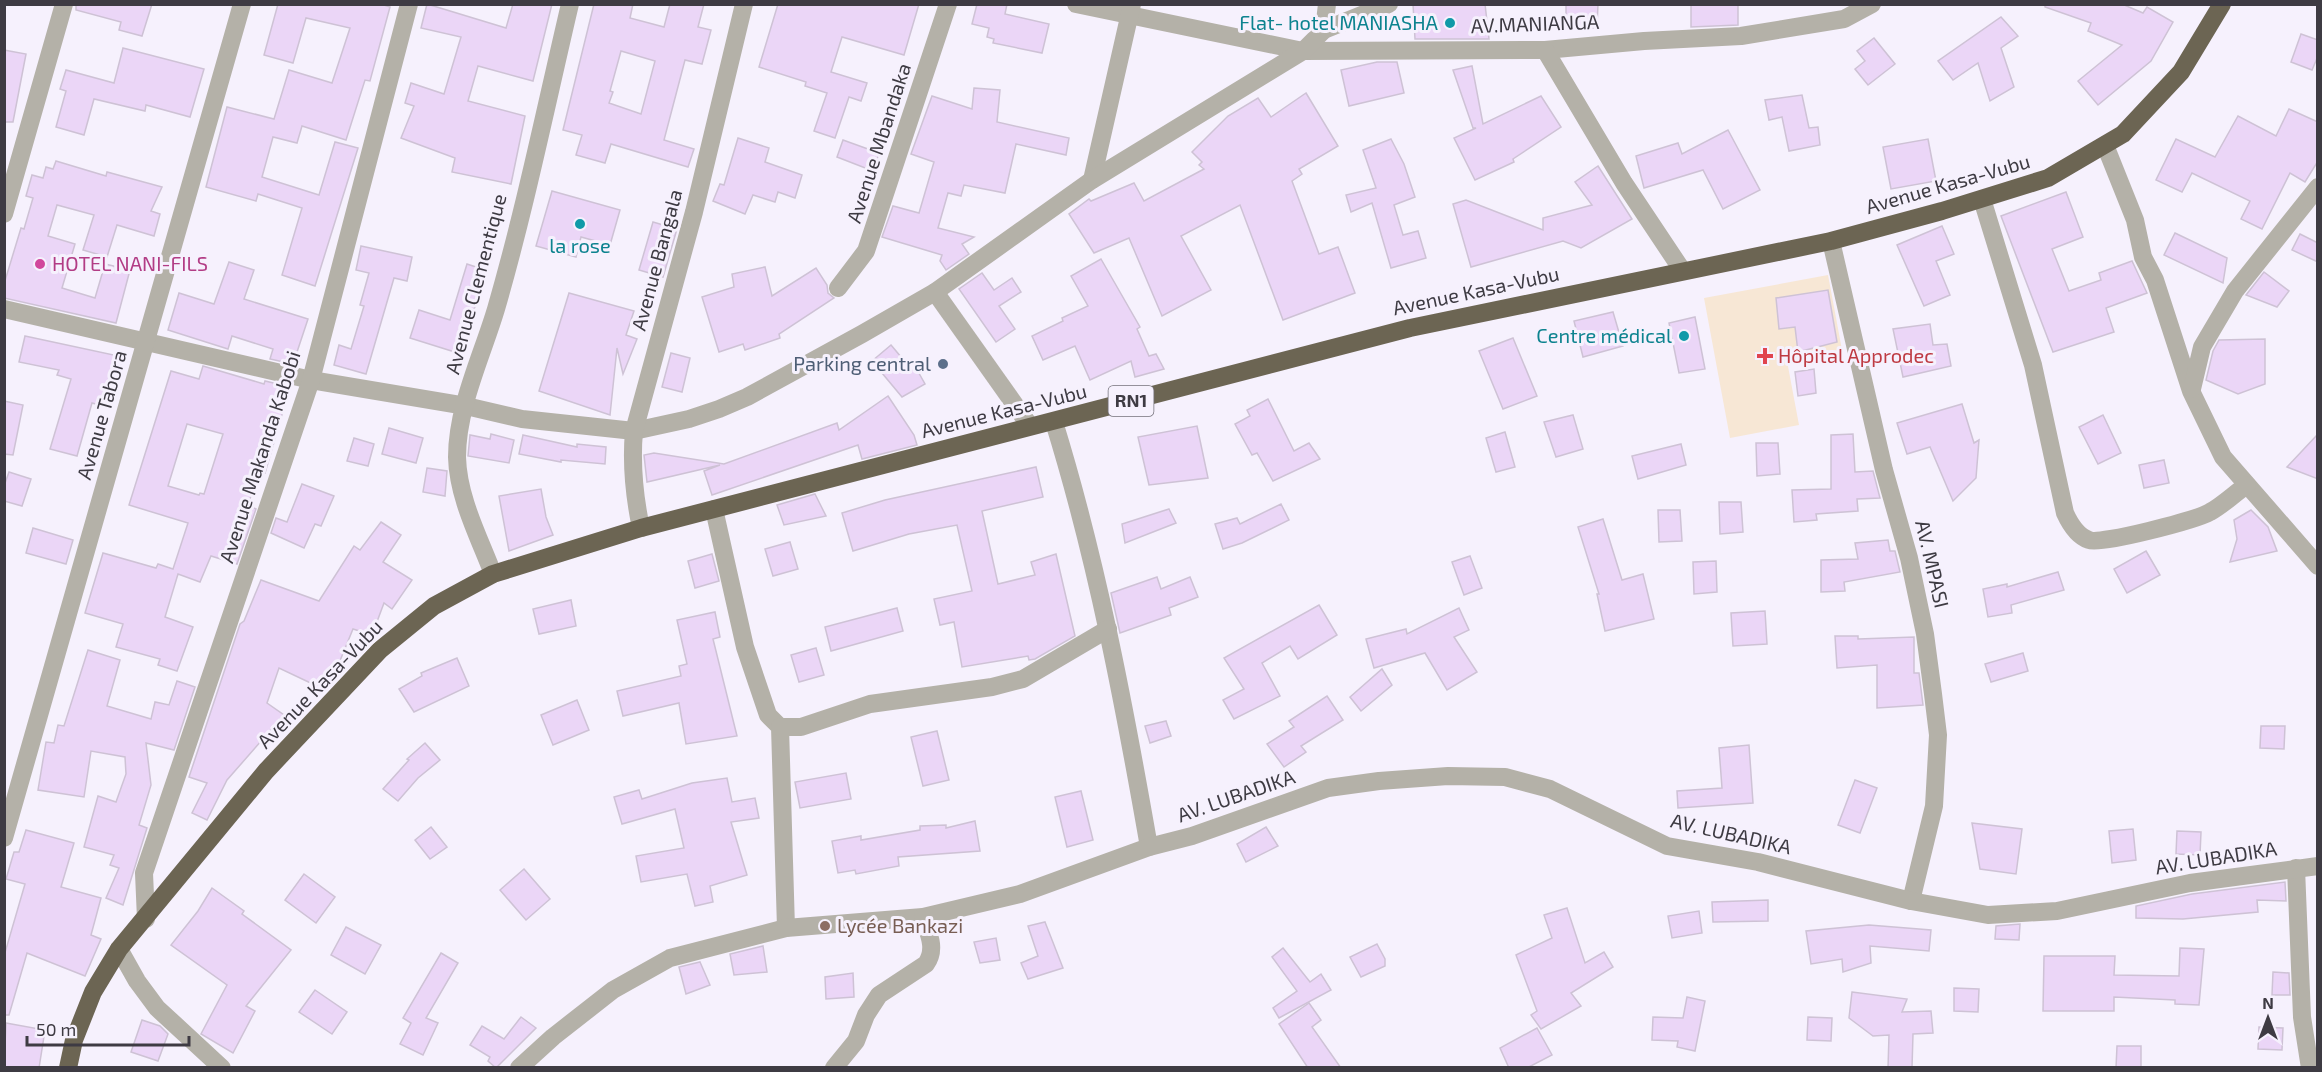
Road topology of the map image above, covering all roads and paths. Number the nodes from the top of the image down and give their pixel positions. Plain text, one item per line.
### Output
1 (64, 4) edge
2 (242, 4) edge
3 (409, 4) edge
4 (570, 4) edge
5 (744, 4) edge
6 (948, 4) edge
7 (1076, 4) edge
8 (1327, 4) edge
9 (1389, 4) edge
10 (1872, 4) edge
11 (2222, 4) edge
12 (1130, 11) edge
13 (1324, 30) junction
14 (1545, 50) junction
15 (1303, 51) junction
16 (2105, 145) junction
17 (1092, 180) junction
18 (2318, 187) edge
19 (1982, 199) junction
20 (4, 214) edge
21 (1831, 241) junction
22 (1682, 270) junction
23 (838, 288) dead end
24 (935, 292) junction
25 (4, 309) edge
26 (146, 342) junction
27 (311, 380) junction
28 (2192, 391) junction
29 (466, 406) junction
30 (1054, 422) junction
31 (1030, 426) junction
32 (634, 431) junction
33 (2247, 484) junction
34 (714, 509) junction
35 (641, 528) junction
36 (2318, 566) edge
37 (494, 574) junction
38 (1108, 629) junction
39 (780, 727) junction
40 (4, 838) edge
41 (1149, 847) junction
42 (2318, 866) edge
43 (2296, 868) junction
44 (1911, 901) junction
45 (923, 917) junction
46 (146, 919) junction
47 (786, 928) junction
48 (119, 949) junction
49 (68, 1068) edge
50 (222, 1068) edge
51 (519, 1068) edge
52 (834, 1068) edge
53 (2310, 1068) edge

1 - 20 street
2 - 26 street, Avenue Tabora
3 - 27 street, Avenue Makanda Kabobi
4 - 29 street, Avenue Clementique
5 - 32 street, Avenue Bangala
6 - 23 street, Avenue Mbandaka
7 - 12 street, AV.MANIANGA
8 - 13 street
9 - 13 street
10 - 14 street, AV.MANIANGA
11 - 16 highway, Avenue Kasa-Vubu / RN1
12 - 15 street, AV.MANIANGA
12 - 17 street
13 - 15 street
14 - 15 street, AV.MANIANGA
14 - 22 street
15 - 17 street
16 - 19 highway, Avenue Kasa-Vubu / RN1
16 - 28 street
17 - 24 street
18 - 28 street
19 - 21 highway, Avenue Kasa-Vubu / RN1
19 - 33 street
21 - 22 highway, Avenue Kasa-Vubu / RN1
21 - 44 street, AV. MPASI
22 - 30 highway, Avenue Kasa-Vubu / RN1
24 - 31 street
24 - 32 street
25 - 26 street
26 - 27 street
26 - 40 street, Avenue Tabora
27 - 29 street
27 - 46 street, Avenue Makanda Kabobi
28 - 33 street
29 - 32 street
29 - 37 street, Avenue Clementique
30 - 31 highway, Avenue Kasa-Vubu / RN1
30 - 38 street
31 - 34 highway, Avenue Kasa-Vubu / RN1
32 - 35 street, Avenue Bangala
33 - 36 street
34 - 35 highway, Avenue Kasa-Vubu / RN1
34 - 39 street
35 - 37 highway, Avenue Kasa-Vubu / RN1
37 - 46 highway, Avenue Kasa-Vubu / RN1
38 - 39 street
38 - 41 street
39 - 47 street
41 - 44 street, AV. LUBADIKA
41 - 45 street, AV. LUBADIKA
42 - 43 street, AV. LUBADIKA
43 - 44 street, AV. LUBADIKA
43 - 53 street
45 - 47 street, AV. LUBADIKA
45 - 52 street
46 - 48 highway, Avenue Kasa-Vubu / RN1
47 - 51 street, AV. LUBADIKA
48 - 49 highway, RN1
48 - 50 street

